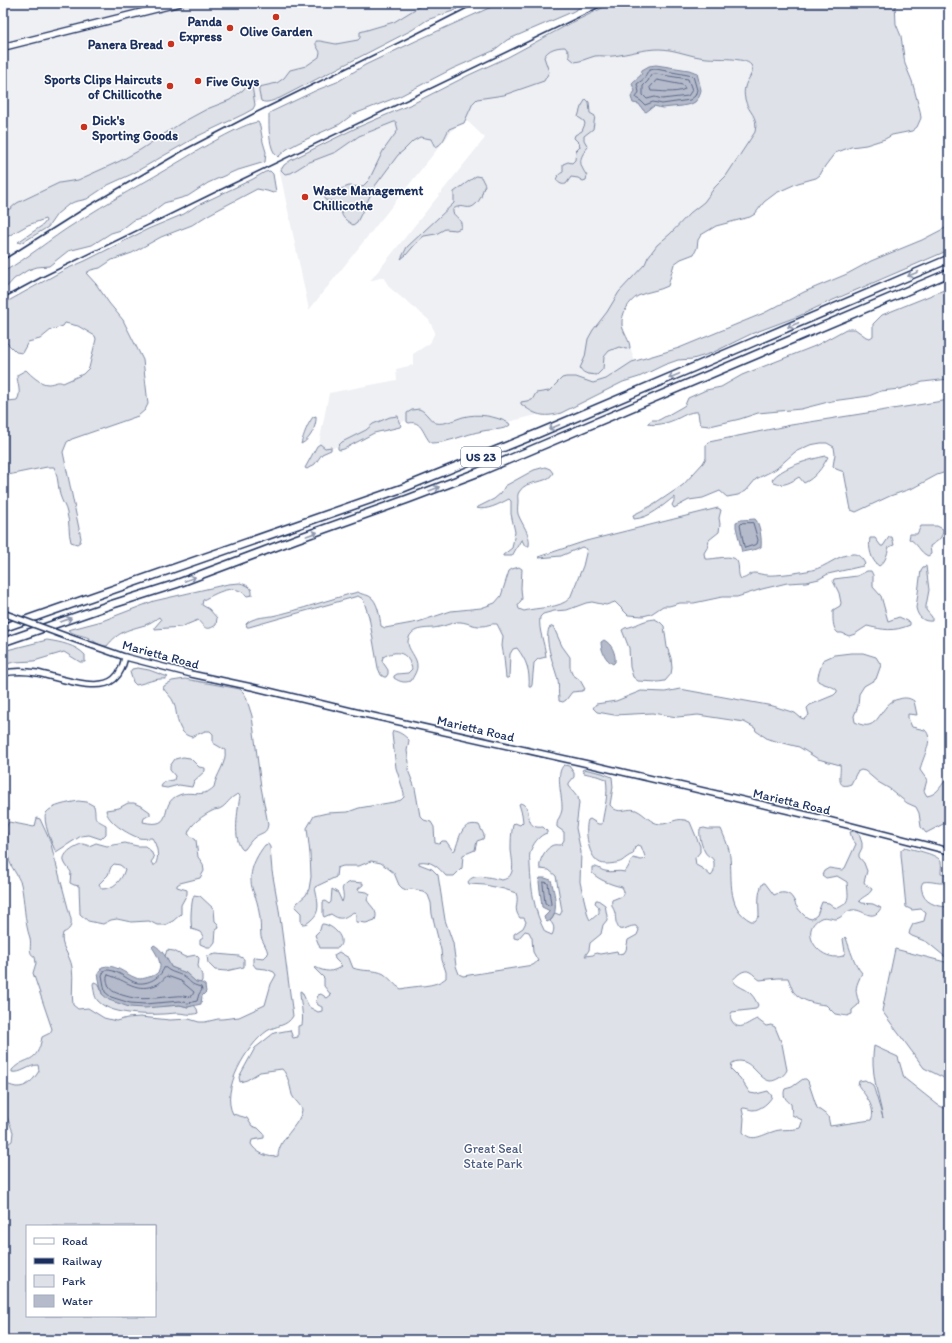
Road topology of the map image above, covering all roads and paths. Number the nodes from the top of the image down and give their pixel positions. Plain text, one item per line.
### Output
1 (179, 3) edge
2 (3, 47) edge
3 (949, 259) edge
4 (949, 273) edge
5 (3, 613) edge
6 (3, 628) edge
7 (3, 642) edge
8 (124, 657) junction
9 (3, 673) edge
10 (949, 851) edge

1 - 2 main road
3 -> 6 highway, US 23
7 -> 4 highway, US 23
5 - 8 street, Marietta Road, bridge
8 - 9 street
8 - 10 street, Marietta Road

